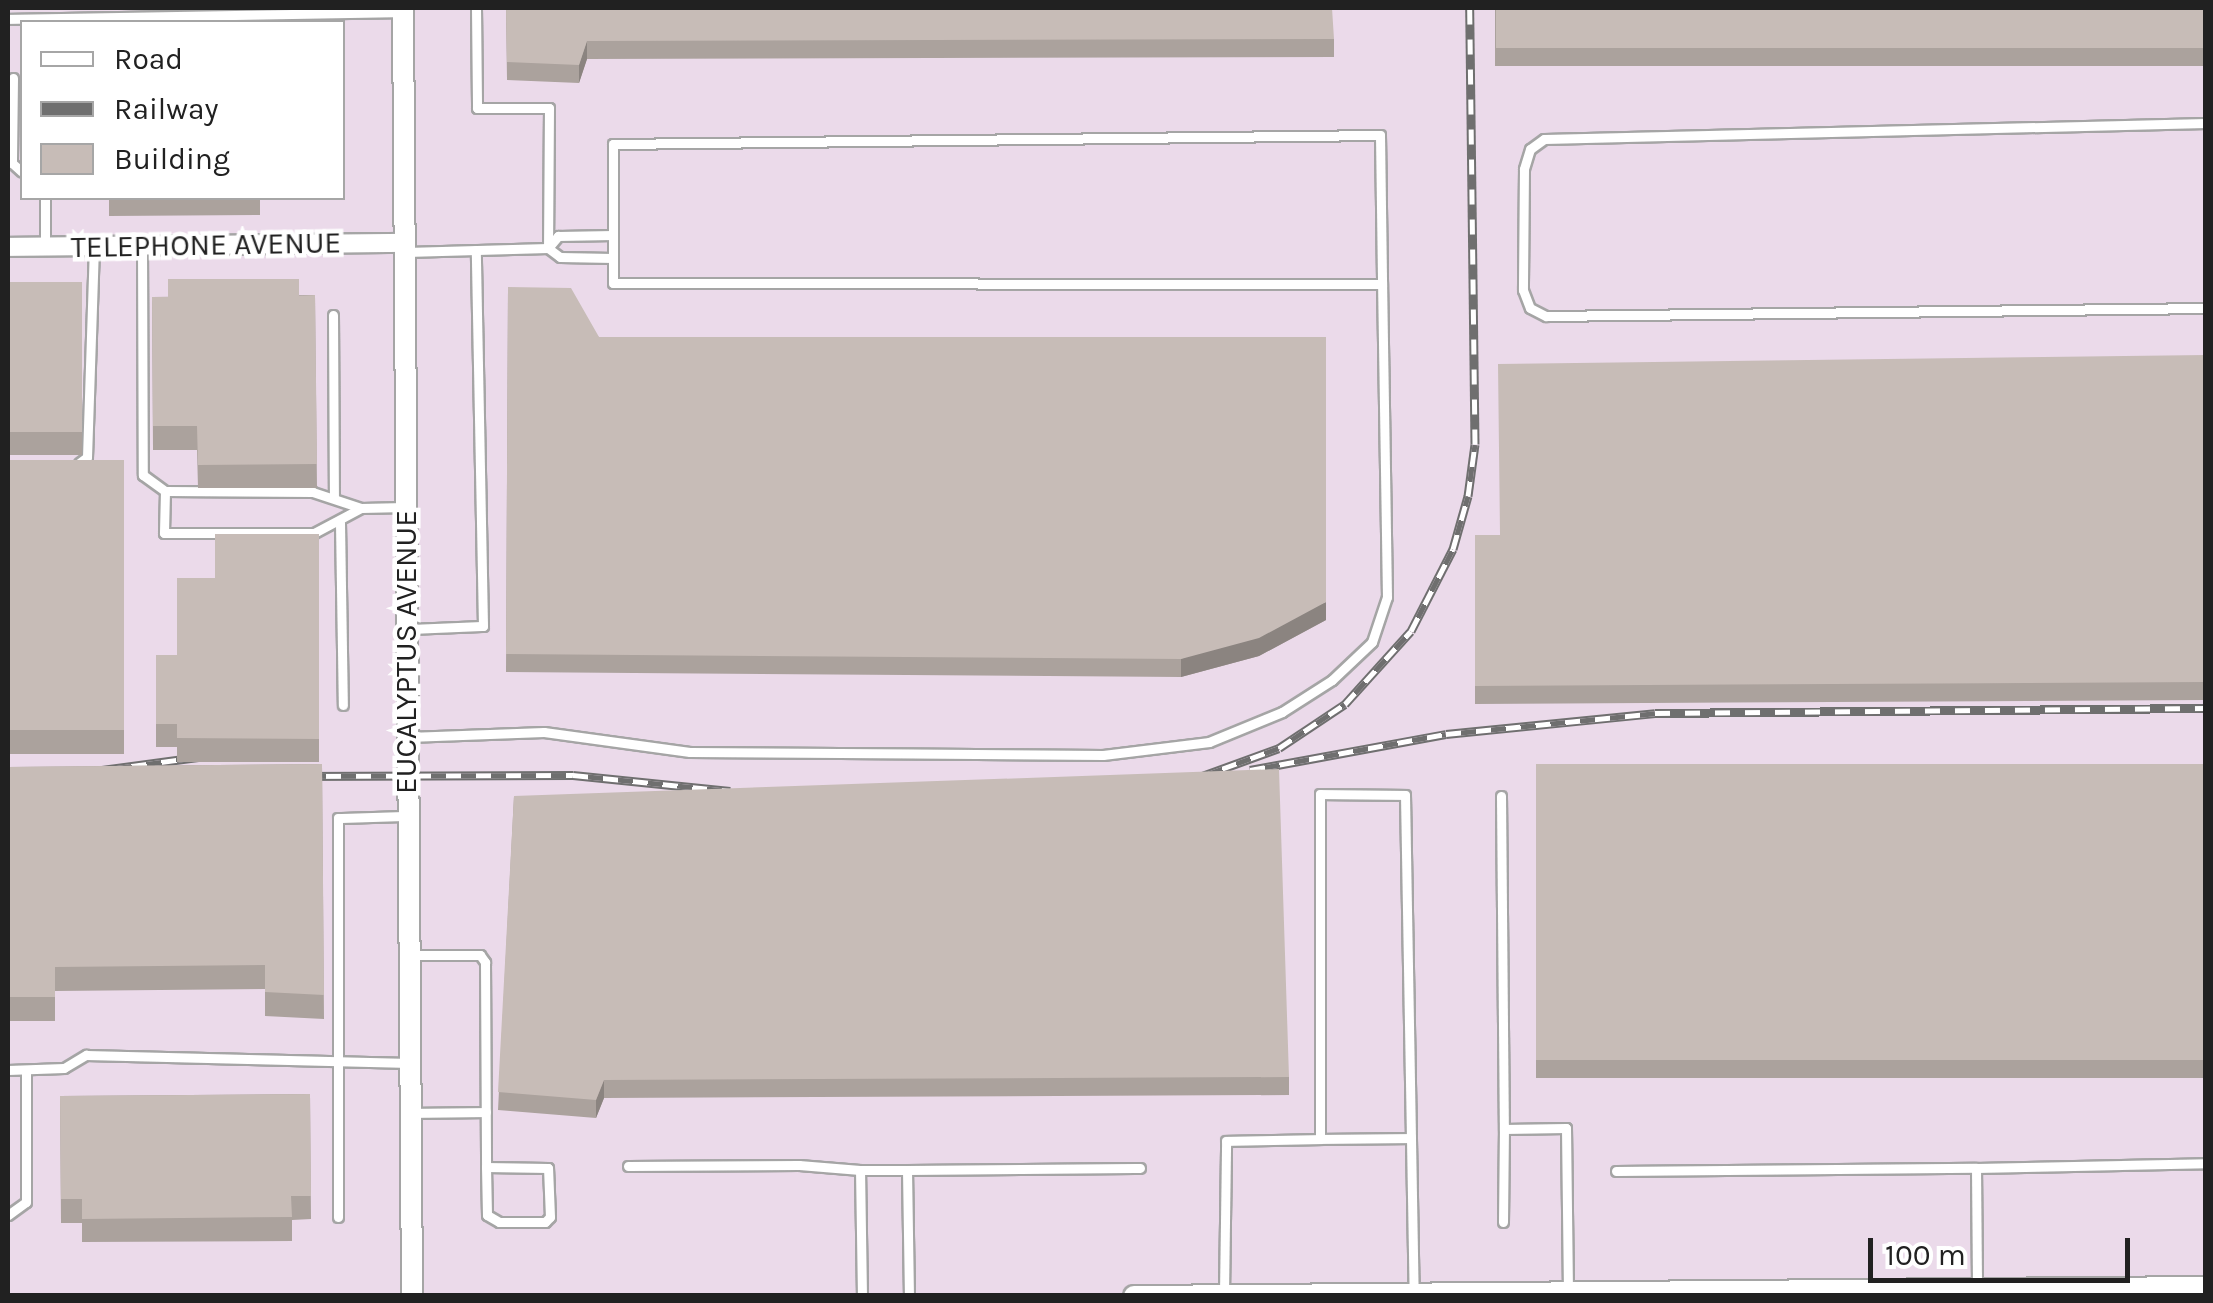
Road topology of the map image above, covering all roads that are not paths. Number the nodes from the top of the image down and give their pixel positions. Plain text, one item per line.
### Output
1 (476, 8) edge
2 (404, 10) edge
3 (8, 18) edge
4 (331, 18) edge
5 (13, 78) dead end
6 (2206, 124) edge
7 (20, 170) edge
8 (44, 200) edge
9 (613, 235) junction
10 (142, 245) junction
11 (45, 246) junction
12 (94, 246) junction
13 (8, 247) edge
14 (404, 247) junction
15 (548, 248) junction
16 (476, 250) junction
17 (613, 258) junction
18 (1382, 284) junction
19 (2206, 308) edge
20 (334, 315) dead end
21 (62, 463) edge
22 (164, 491) junction
23 (334, 496) junction
24 (404, 507) junction
25 (361, 508) junction
26 (340, 522) junction
27 (406, 630) junction
28 (343, 705) dead end
29 (407, 737) junction
30 (1501, 796) dead end
31 (407, 816) junction
32 (409, 955) junction
33 (337, 1061) junction
34 (410, 1063) junction
35 (8, 1070) edge
36 (26, 1070) junction
37 (486, 1112) junction
38 (410, 1113) junction
39 (1504, 1130) junction
40 (1320, 1138) junction
41 (1411, 1138) junction
42 (2206, 1163) edge
43 (628, 1166) dead end
44 (486, 1167) junction
45 (1140, 1168) dead end
46 (1976, 1168) junction
47 (860, 1170) junction
48 (907, 1170) junction
49 (1616, 1171) dead end
50 (8, 1216) edge
51 (338, 1217) dead end
52 (1503, 1222) dead end
53 (2206, 1287) edge
54 (1977, 1292) edge
55 (1414, 1294) edge
56 (1568, 1294) edge
57 (1224, 1295) edge
58 (412, 1296) edge
59 (862, 1296) edge
60 (910, 1296) edge
61 (1134, 1296) edge

1 - 15 lane
2 - 4 lane
2 - 14 street, EUCALYPTUS AVENUE
3 - 4 lane
5 - 7 lane
6 - 19 lane
8 - 11 lane
9 - 15 lane
9 - 17 lane
9 - 18 lane
10 - 12 street, TELEPHONE AVENUE
10 - 14 street, TELEPHONE AVENUE
10 - 22 lane
11 - 12 street, TELEPHONE AVENUE
11 - 13 street, TELEPHONE AVENUE
12 - 21 lane
14 - 16 lane
14 - 24 street, EUCALYPTUS AVENUE
15 - 16 lane
15 - 17 lane
16 - 27 lane
17 - 18 lane
18 - 29 lane
20 - 23 lane
22 - 23 lane
22 - 26 lane
23 - 25 lane
24 - 25 lane
24 - 27 street, EUCALYPTUS AVENUE
25 - 26 lane
26 - 28 lane
27 - 29 street, EUCALYPTUS AVENUE
29 - 31 street, EUCALYPTUS AVENUE
30 - 39 lane
31 - 32 street, EUCALYPTUS AVENUE
31 - 33 lane
32 - 34 street, EUCALYPTUS AVENUE
32 - 37 lane
33 - 34 lane
33 - 36 lane
33 - 51 lane
34 - 38 street, EUCALYPTUS AVENUE
35 - 36 lane
36 - 50 lane
37 - 38 lane
37 - 44 lane
38 - 58 street, EUCALYPTUS AVENUE
39 - 52 lane
39 - 56 lane
40 - 41 lane
40 - 41 lane
40 - 57 lane
41 - 55 lane
42 - 46 lane
43 - 47 lane
44 - 44 lane
45 - 48 lane
46 - 49 lane
46 - 54 lane
47 - 48 lane
47 - 59 lane
48 - 60 lane
53 - 54 street
54 - 56 street
55 - 56 street
55 - 57 street
57 - 61 street

